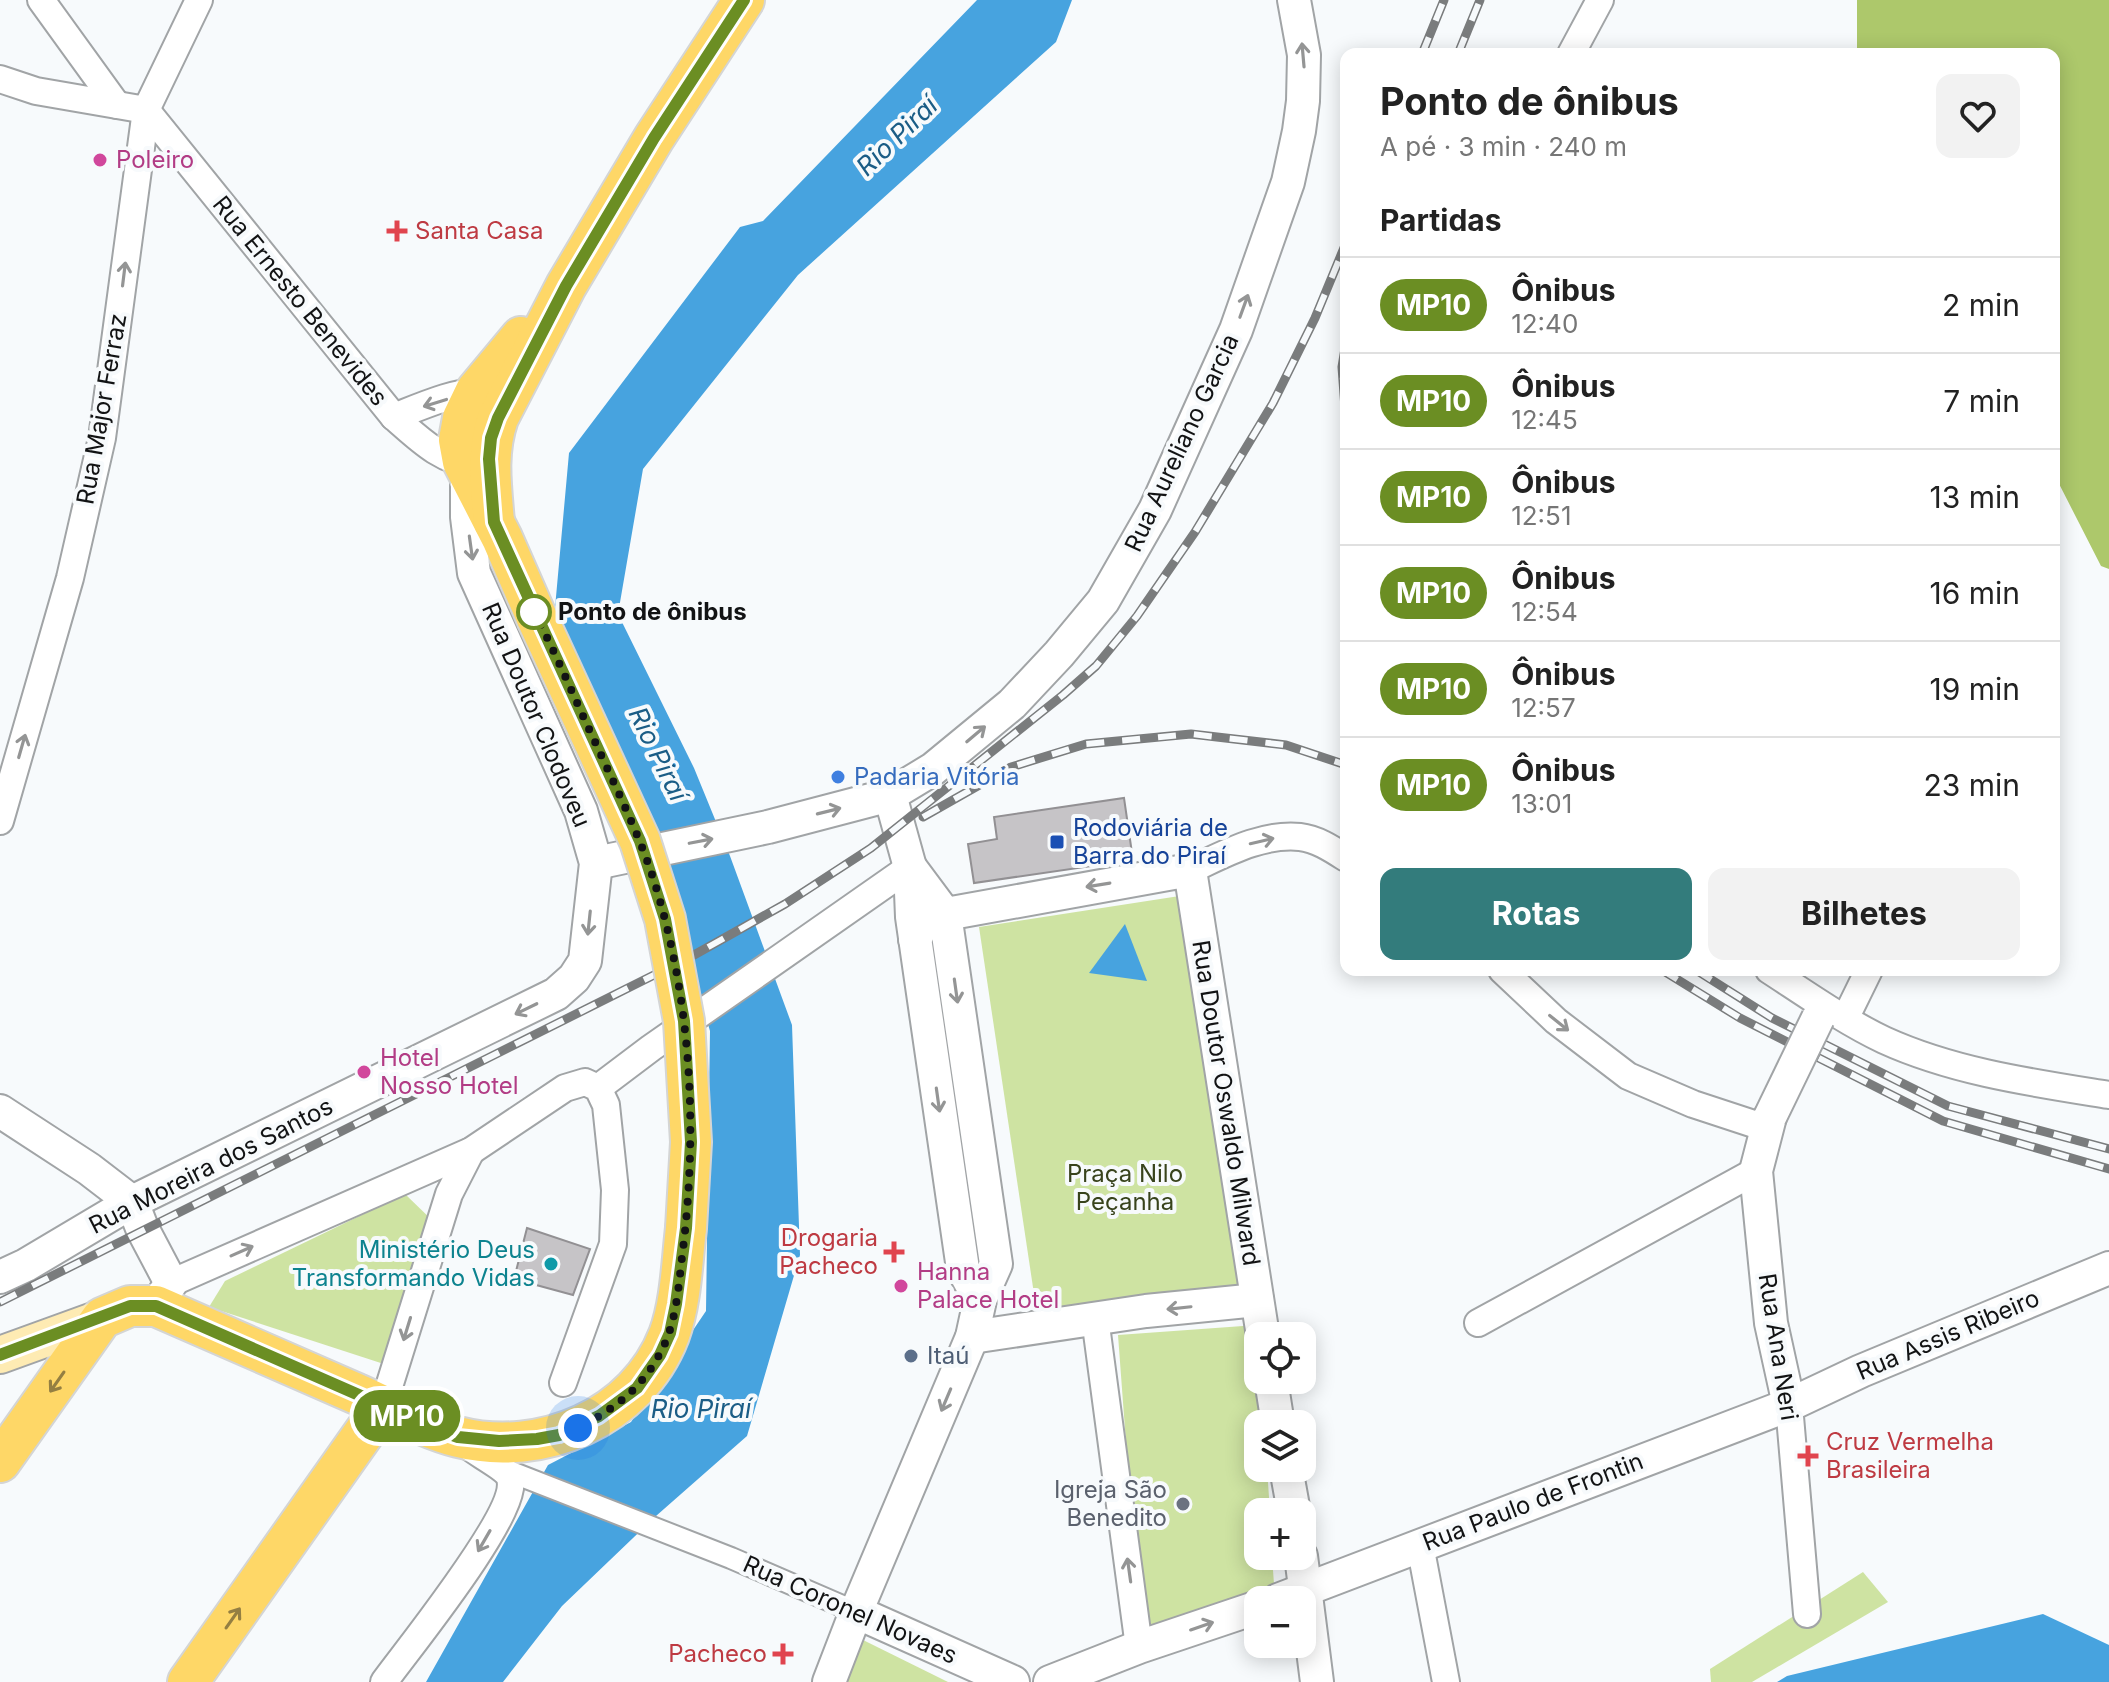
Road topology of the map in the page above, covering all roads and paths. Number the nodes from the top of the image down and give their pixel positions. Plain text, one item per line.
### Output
1 (41, 0) edge
2 (199, 0) edge
3 (744, 0) edge
4 (1294, 0) edge
5 (1600, 0) edge
6 (1574, 48) edge
7 (0, 79) edge
8 (117, 105) junction
9 (146, 110) junction
10 (490, 398) junction
11 (394, 417) junction
12 (473, 464) junction
13 (890, 795) junction
14 (0, 821) edge
15 (1340, 855) edge
16 (596, 863) junction
17 (910, 867) junction
18 (1190, 870) junction
19 (945, 914) junction
20 (915, 939) junction
21 (585, 961) joint
22 (1508, 976) edge
23 (1777, 976) edge
24 (1863, 976) edge
25 (1829, 1013) junction
26 (598, 1088) junction
27 (2109, 1095) edge
28 (0, 1111) edge
29 (1768, 1123) junction
30 (471, 1151) junction
31 (1756, 1171) junction
32 (420, 1176) junction
33 (449, 1194) junction
34 (132, 1202) junction
35 (2109, 1268) edge
36 (0, 1277) edge
37 (164, 1295) junction
38 (980, 1300) junction
39 (1257, 1300) junction
40 (102, 1318) junction
41 (1095, 1318) junction
42 (1261, 1322) edge
43 (1478, 1323) dead end
44 (972, 1337) junction
45 (0, 1355) edge
46 (563, 1383) dead end
47 (1789, 1405) junction
48 (383, 1406) junction
49 (0, 1462) edge
50 (510, 1463) junction
51 (1420, 1545) junction
52 (1315, 1586) edge
53 (856, 1612) junction
54 (1244, 1612) edge
55 (1807, 1614) dead end
56 (1139, 1647) junction
57 (1310, 1658) edge
58 (188, 1682) edge
59 (384, 1682) edge
60 (829, 1682) edge
61 (1013, 1682) edge
62 (1050, 1682) edge
63 (1317, 1682) edge
64 (1446, 1682) edge

1 - 8 street
2 - 9 street, Rua Major Ferraz
3 - 10 main road
13 -> 4 street, Rua Aureliano Garcia
5 - 6 street
7 - 8 street
8 - 9 street
9 - 11 street, Rua Ernesto Benevides
14 -> 9 street, Rua Major Ferraz
10 -> 11 street, Rua Ernesto Benevides
10 - 12 main road
11 - 12 street, Rua Ernesto Benevides
12 -> 16 street, Rua Doutor Clodoveu
12 - 50 main road, bridge
16 -> 13 street, Rua Aureliano Garcia
13 - 17 street
18 -> 15 street
16 -> 21 street, Rua Doutor Clodoveu
17 - 19 street
17 - 20 street
17 - 26 street
18 -> 19 street
18 - 39 street, Rua Doutor Oswaldo Milward
19 - 20 street
19 -> 38 street
20 -> 38 street
21 -> 34 street, Rua Moreira dos Santos
22 -> 29 street
23 - 25 street
24 - 25 street
25 - 27 street
25 - 29 street, Rua Ana Neri, bridge
26 - 30 street
26 - 46 street
28 - 34 street
29 - 31 street, Rua Ana Neri
30 - 32 street
30 - 33 street
31 - 43 street
31 - 47 street, Rua Ana Neri
32 - 33 street
37 -> 32 street
33 -> 48 street
34 - 36 street, Rua Moreira dos Santos
34 - 37 street
35 - 47 street, Rua Assis Ribeiro
37 - 40 main road
37 - 48 main road
38 - 44 street
39 -> 41 street
39 - 42 street, Rua Doutor Oswaldo Milward
40 - 45 main road
40 -> 49 main road
41 - 44 street
56 -> 41 street
44 -> 53 street
47 - 51 street, Rua Paulo de Frontin
47 - 55 street, Rua Ana Neri
48 - 50 main road
58 -> 48 main road
50 - 53 street, Rua Coronel Novaes
50 -> 59 street
51 - 52 street, Rua Paulo de Frontin
51 - 64 street
53 - 60 street
53 - 61 street, Rua Coronel Novaes
56 -> 54 street
56 - 62 street
57 - 63 street

